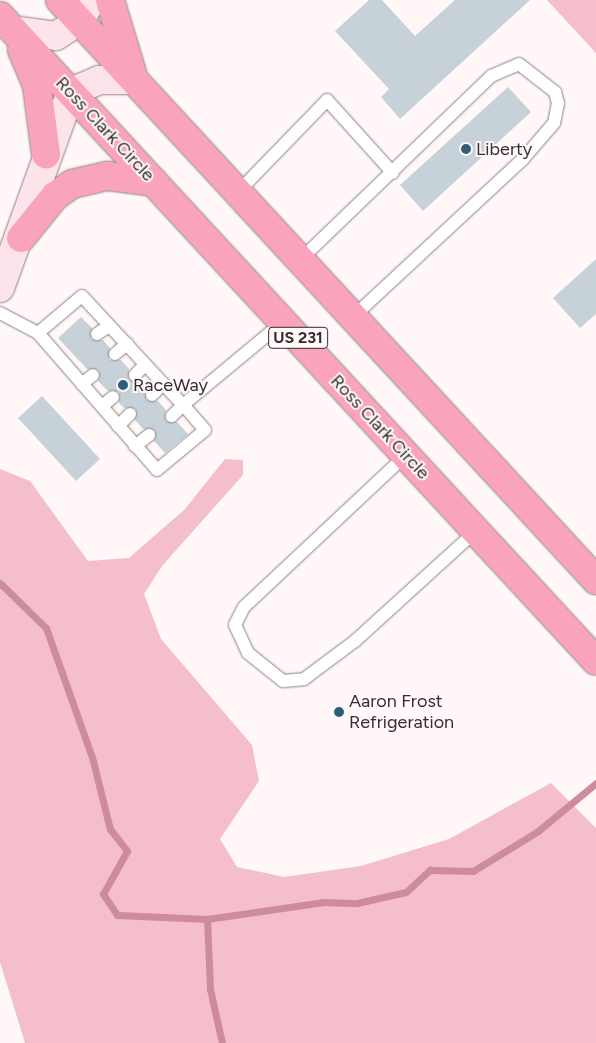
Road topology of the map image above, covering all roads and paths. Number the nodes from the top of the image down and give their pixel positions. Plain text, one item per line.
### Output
1 (60, 0) edge
2 (110, 0) edge
3 (86, 10) edge
4 (7, 23) edge
5 (134, 80) junction
6 (71, 92) junction
7 (46, 154) junction
8 (393, 173) junction
9 (154, 182) junction
10 (238, 192) junction
11 (21, 238) junction
12 (300, 260) junction
13 (0, 288) edge
14 (0, 313) edge
15 (353, 317) junction
16 (283, 322) junction
17 (110, 326) junction
18 (38, 333) junction
19 (98, 334) dead end
20 (127, 344) junction
21 (115, 354) dead end
22 (145, 365) junction
23 (93, 375) dead end
24 (134, 375) dead end
25 (82, 384) junction
26 (163, 384) junction
27 (152, 395) dead end
28 (113, 397) dead end
29 (183, 405) junction
30 (102, 406) junction
31 (130, 414) dead end
32 (172, 416) dead end
33 (118, 426) junction
34 (150, 436) dead end
35 (135, 446) junction
36 (406, 455) junction
37 (476, 531) junction
38 (596, 580) edge
39 (596, 661) edge

1 - 3 highway, US 231
2 - 5 highway
3 - 4 street
3 - 5 highway, US 231
4 - 6 highway, Ross Clark Circle / US 231
4 - 7 highway
5 - 6 street
5 - 10 highway, US 231
6 - 7 street
6 - 9 highway, Ross Clark Circle / US 231
7 - 11 street
8 - 10 lane
8 - 12 lane
8 - 15 lane
9 - 11 highway
9 - 16 highway, Ross Clark Circle / US 231
10 - 12 highway, US 231
11 - 13 street
12 - 15 highway, US 231
14 - 18 lane
15 - 38 highway, US 231
16 - 29 lane
16 - 36 highway, Ross Clark Circle / US 231
17 - 18 lane
17 - 19 lane
17 - 20 lane
18 - 25 lane
20 - 21 lane
20 - 22 lane
22 - 24 lane
22 - 26 lane
23 - 25 lane
25 - 30 lane
26 - 27 lane
26 - 29 lane
28 - 30 lane
29 - 32 lane
29 - 35 lane
30 - 33 lane
31 - 33 lane
33 - 35 lane
34 - 35 lane
36 - 37 highway, Ross Clark Circle / US 231
36 - 37 lane
37 - 39 highway, Ross Clark Circle / US 231

